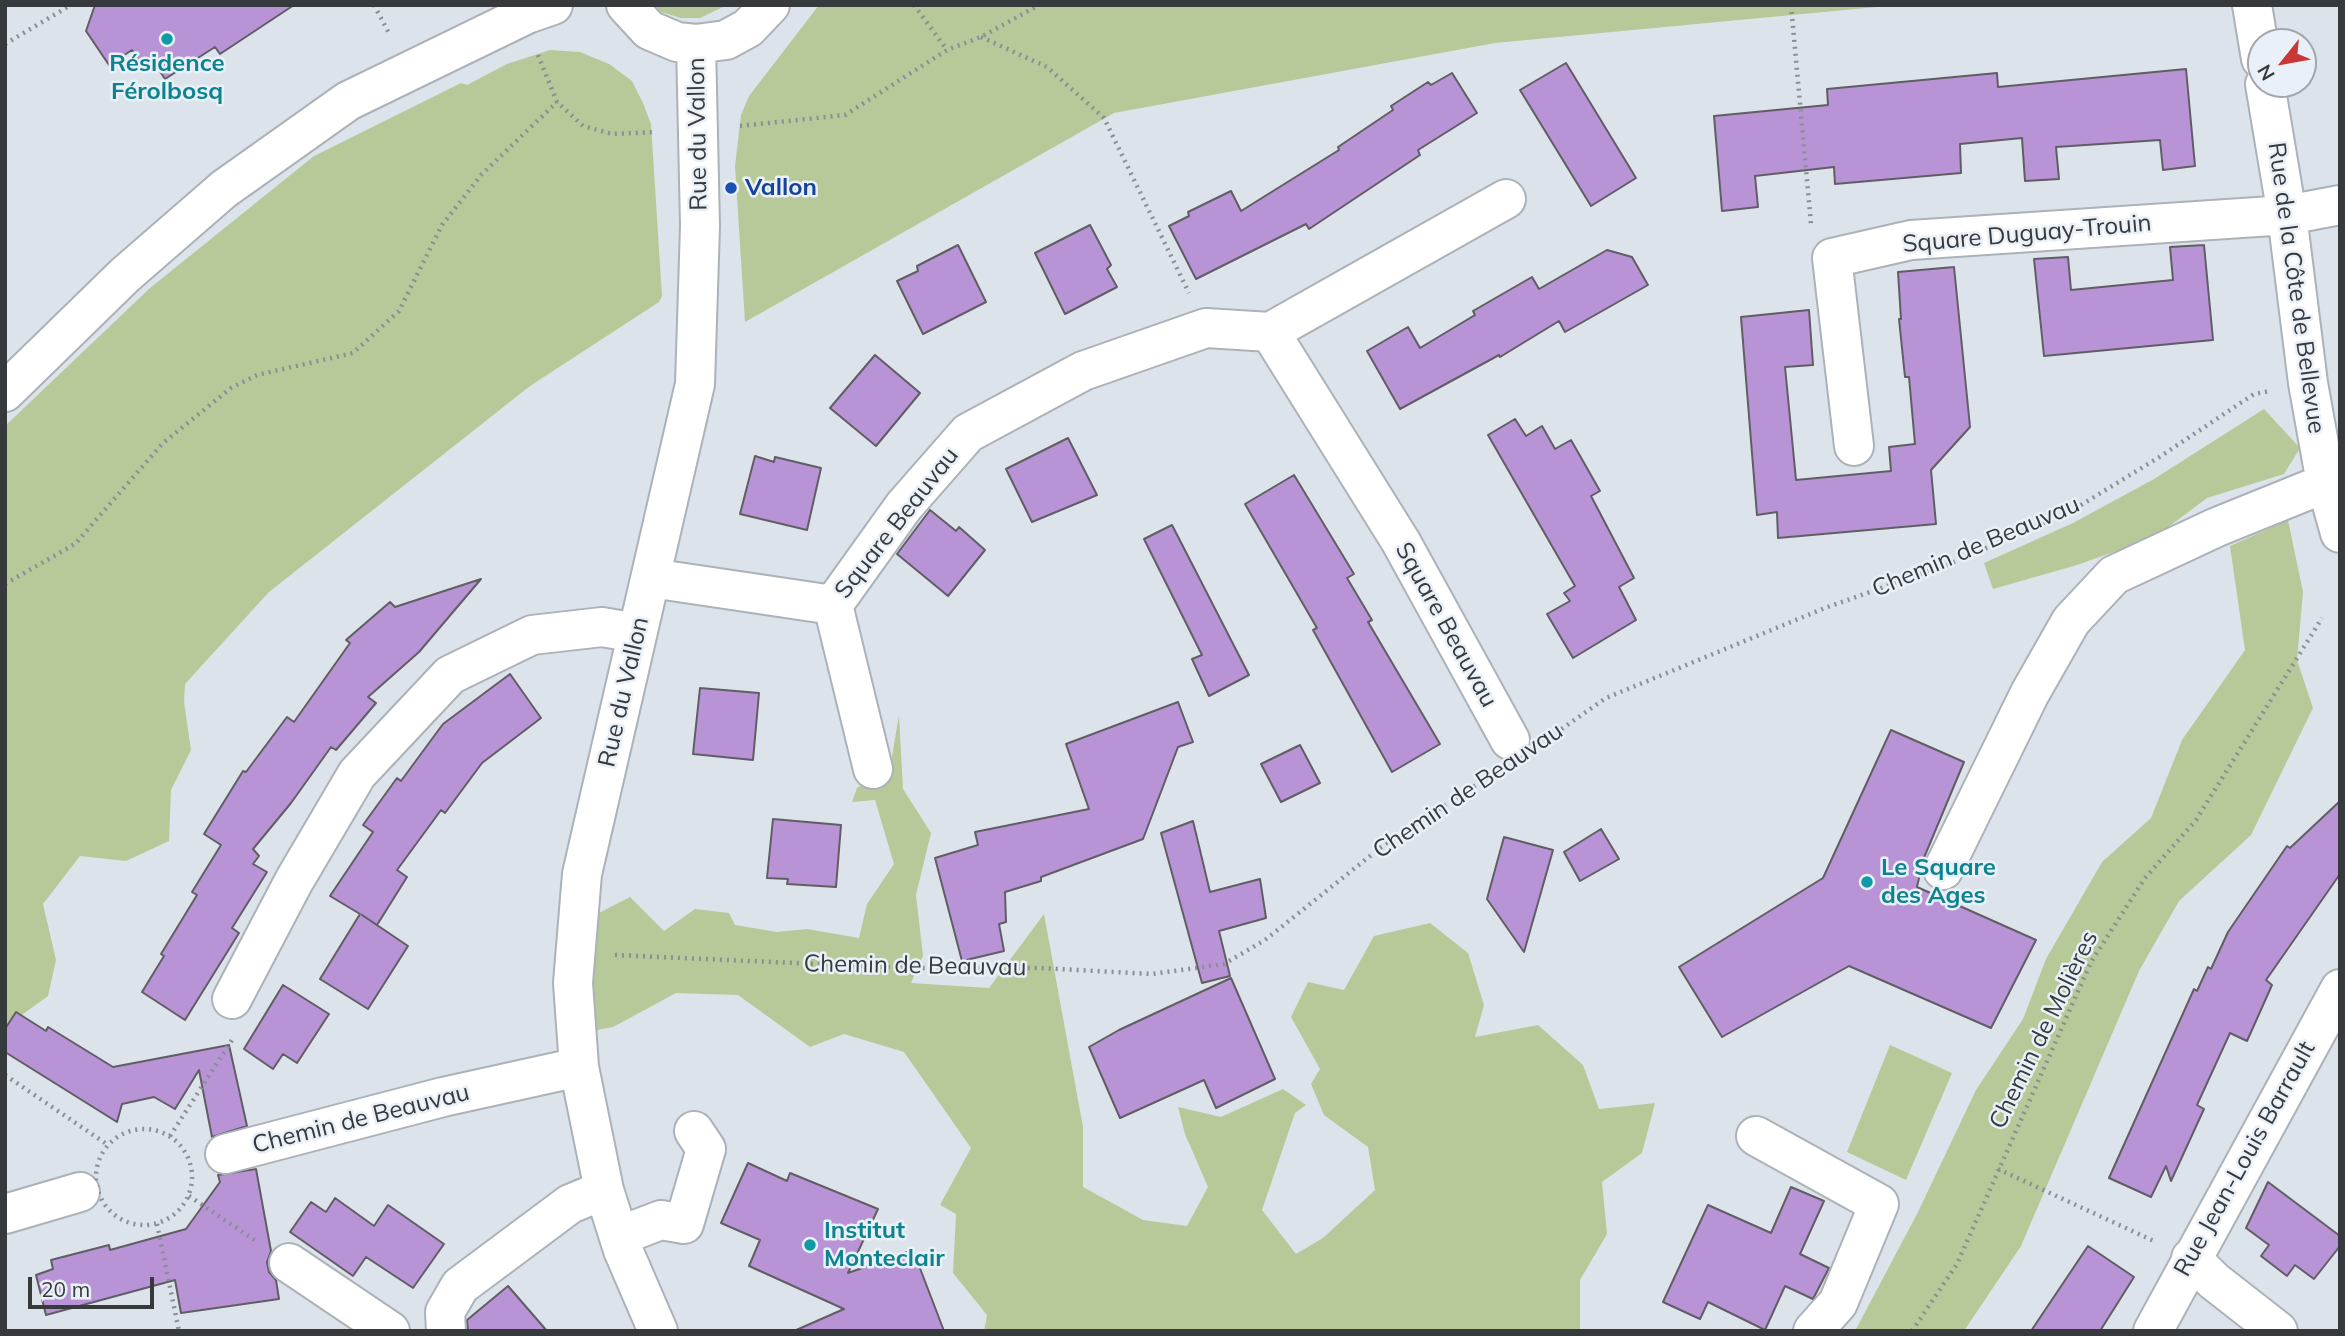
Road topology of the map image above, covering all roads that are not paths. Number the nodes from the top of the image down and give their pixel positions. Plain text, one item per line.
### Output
1 (553, 5) edge
2 (626, 5) edge
3 (770, 5) edge
4 (2252, 5) edge
5 (2256, 28) edge
6 (696, 44) junction
7 (2267, 98) edge
8 (1506, 199) dead end
9 (2340, 205) edge
10 (2287, 215) junction
11 (1270, 332) junction
12 (5, 392) edge
13 (1854, 446) dead end
14 (2326, 483) junction
15 (2340, 533) edge
16 (651, 578) junction
17 (834, 605) junction
18 (637, 633) junction
19 (1519, 750) road end
20 (873, 769) dead end
21 (1943, 870) dead end
22 (2340, 989) edge
23 (232, 999) road end
24 (579, 1067) junction
25 (694, 1131) dead end
26 (1756, 1136) dead end
27 (208, 1158) road end
28 (89, 1190) road end
29 (604, 1190) junction
30 (5, 1214) edge
31 (619, 1236) junction
32 (2191, 1258) junction
33 (289, 1263) road end
34 (390, 1331) edge
35 (446, 1331) edge
36 (658, 1331) edge
37 (1813, 1331) edge
38 (2153, 1331) edge
39 (2278, 1331) edge

1 - 12 street
2 - 6 street
3 - 6 street
4 - 5 street
6 - 16 street, Rue du Vallon
7 - 10 street, Rue de la Côte de Bellevue
8 - 11 street
9 - 10 street
10 - 13 street, Square Duguay-Trouin
10 - 14 street, Rue de la Côte de Bellevue
11 - 17 street, Square Beauvau
11 - 19 street, Square Beauvau
14 - 15 street, Rue de la Côte de Bellevue
14 - 21 street
16 - 17 street, Square Beauvau
16 - 18 street, Rue du Vallon
17 - 20 street, Square Beauvau
18 - 23 street
18 - 24 street, Rue du Vallon
22 - 32 street, Rue Jean-Louis Barrault
24 - 27 street, Chemin de Beauvau
24 - 29 street, Rue du Vallon
25 - 31 street
26 - 37 street
28 - 30 street
29 - 31 street, Rue du Vallon
29 - 35 street
31 - 36 street, Rue du Vallon
32 - 38 street, Rue Jean-Louis Barrault
32 - 39 street
33 - 34 street

